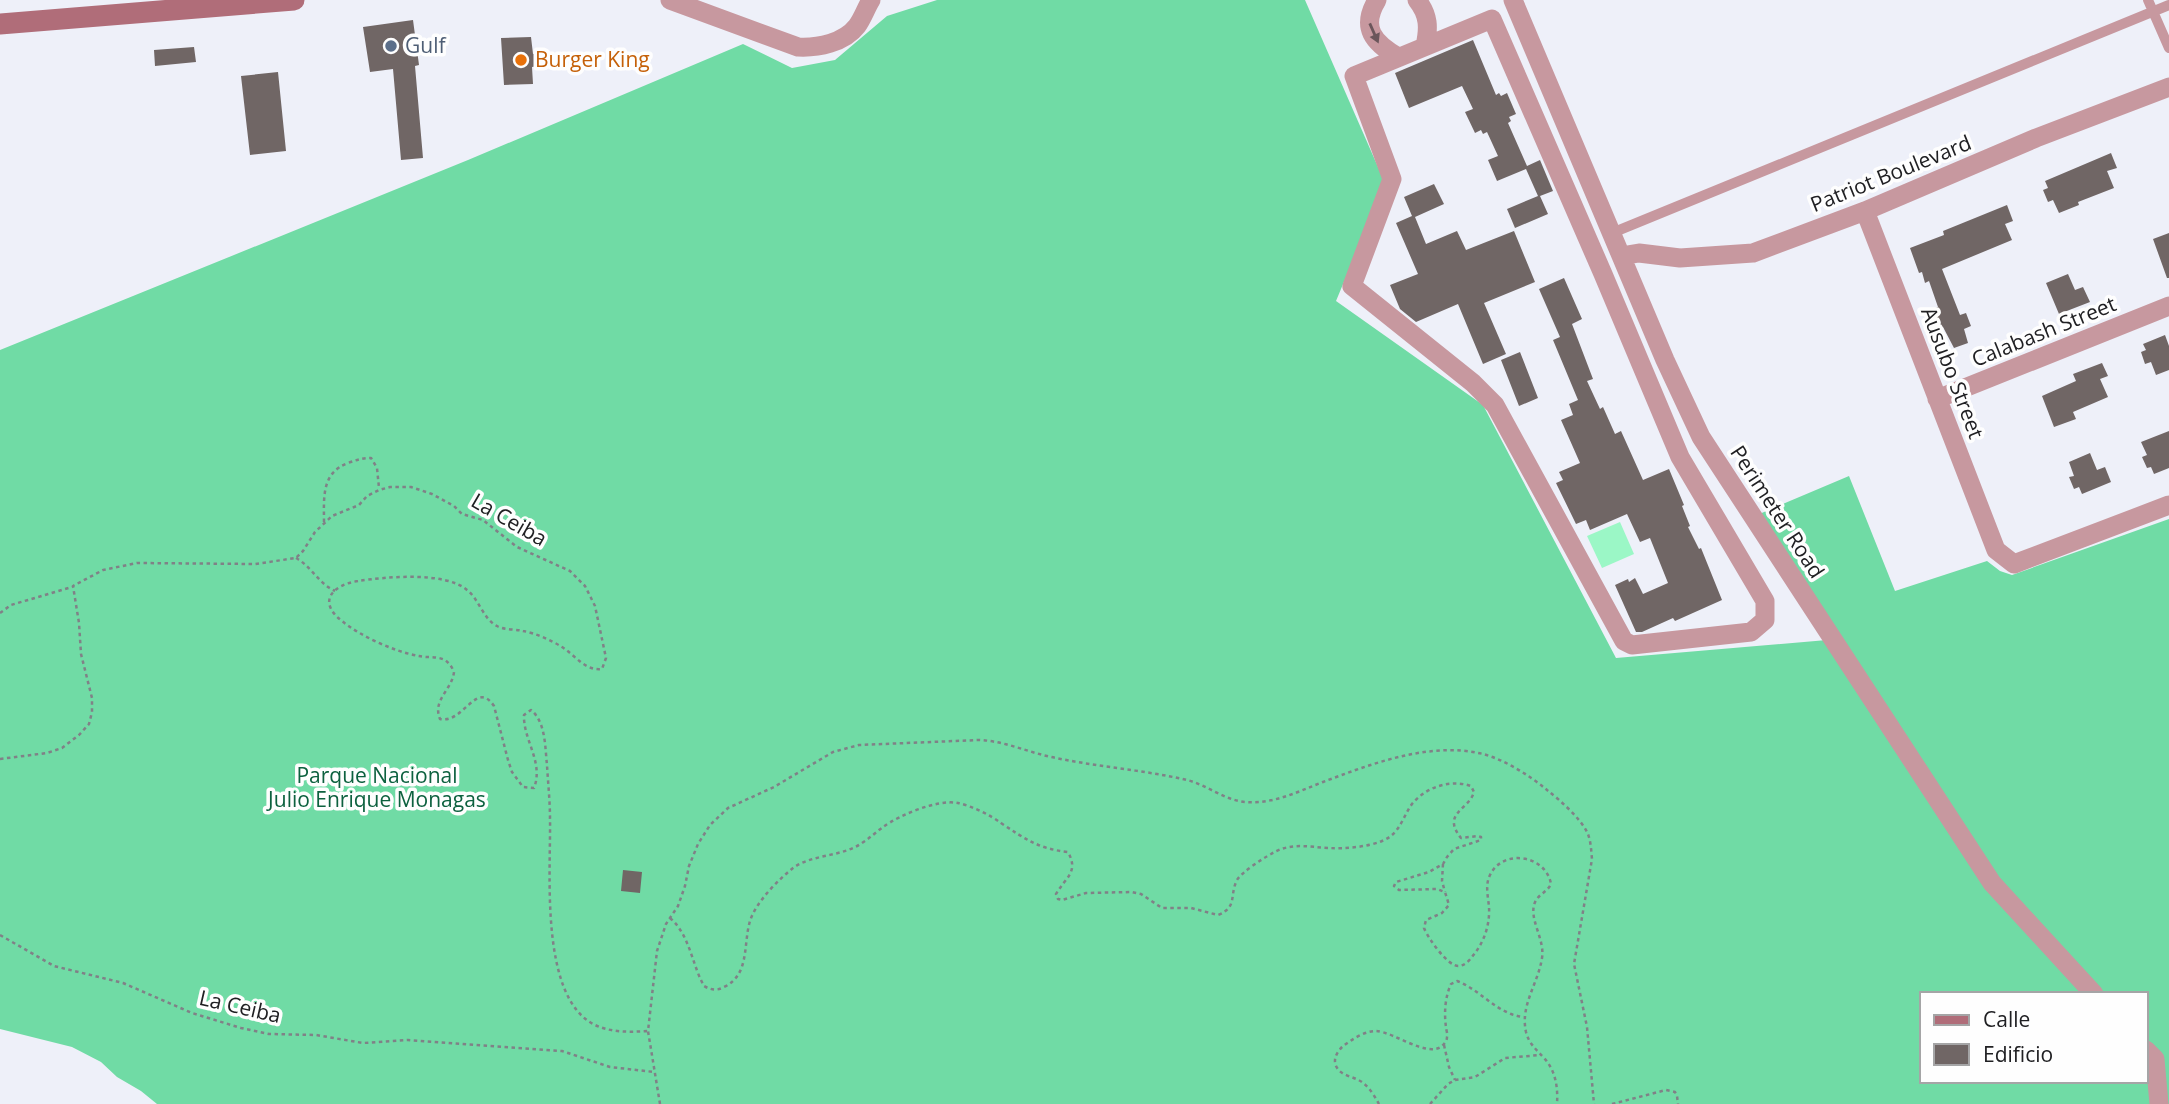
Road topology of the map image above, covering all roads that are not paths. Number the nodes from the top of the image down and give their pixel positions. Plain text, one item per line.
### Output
1 (294, 0) edge
2 (670, 0) edge
3 (871, 0) edge
4 (1377, 0) edge
5 (1418, 0) edge
6 (1513, 0) edge
7 (2148, 0) edge
8 (2169, 5) edge
9 (2153, 11) junction
10 (0, 24) edge
11 (1425, 46) junction
12 (2169, 48) edge
13 (1398, 58) junction
14 (2169, 87) edge
15 (1865, 211) junction
16 (1612, 233) junction
17 (1621, 256) junction
18 (2169, 306) edge
19 (1937, 399) junction
20 (2169, 505) edge
21 (2092, 992) edge
22 (2148, 1052) edge
23 (2159, 1104) edge

1 - 10 street
2 - 3 street
4 -> 13 street
5 - 11 street
6 - 16 street, Perimeter Road
7 - 9 lane
8 - 9 lane
9 - 12 lane
9 - 16 lane
11 - 13 street
11 - 13 street
14 - 15 street, Patriot Boulevard
15 - 17 street, Patriot Boulevard
15 - 19 street, Ausubo Street
16 - 17 street, Perimeter Road
17 - 21 street, Perimeter Road
18 - 19 street, Calabash Street
19 - 20 street, Ausubo Street
22 - 23 street

